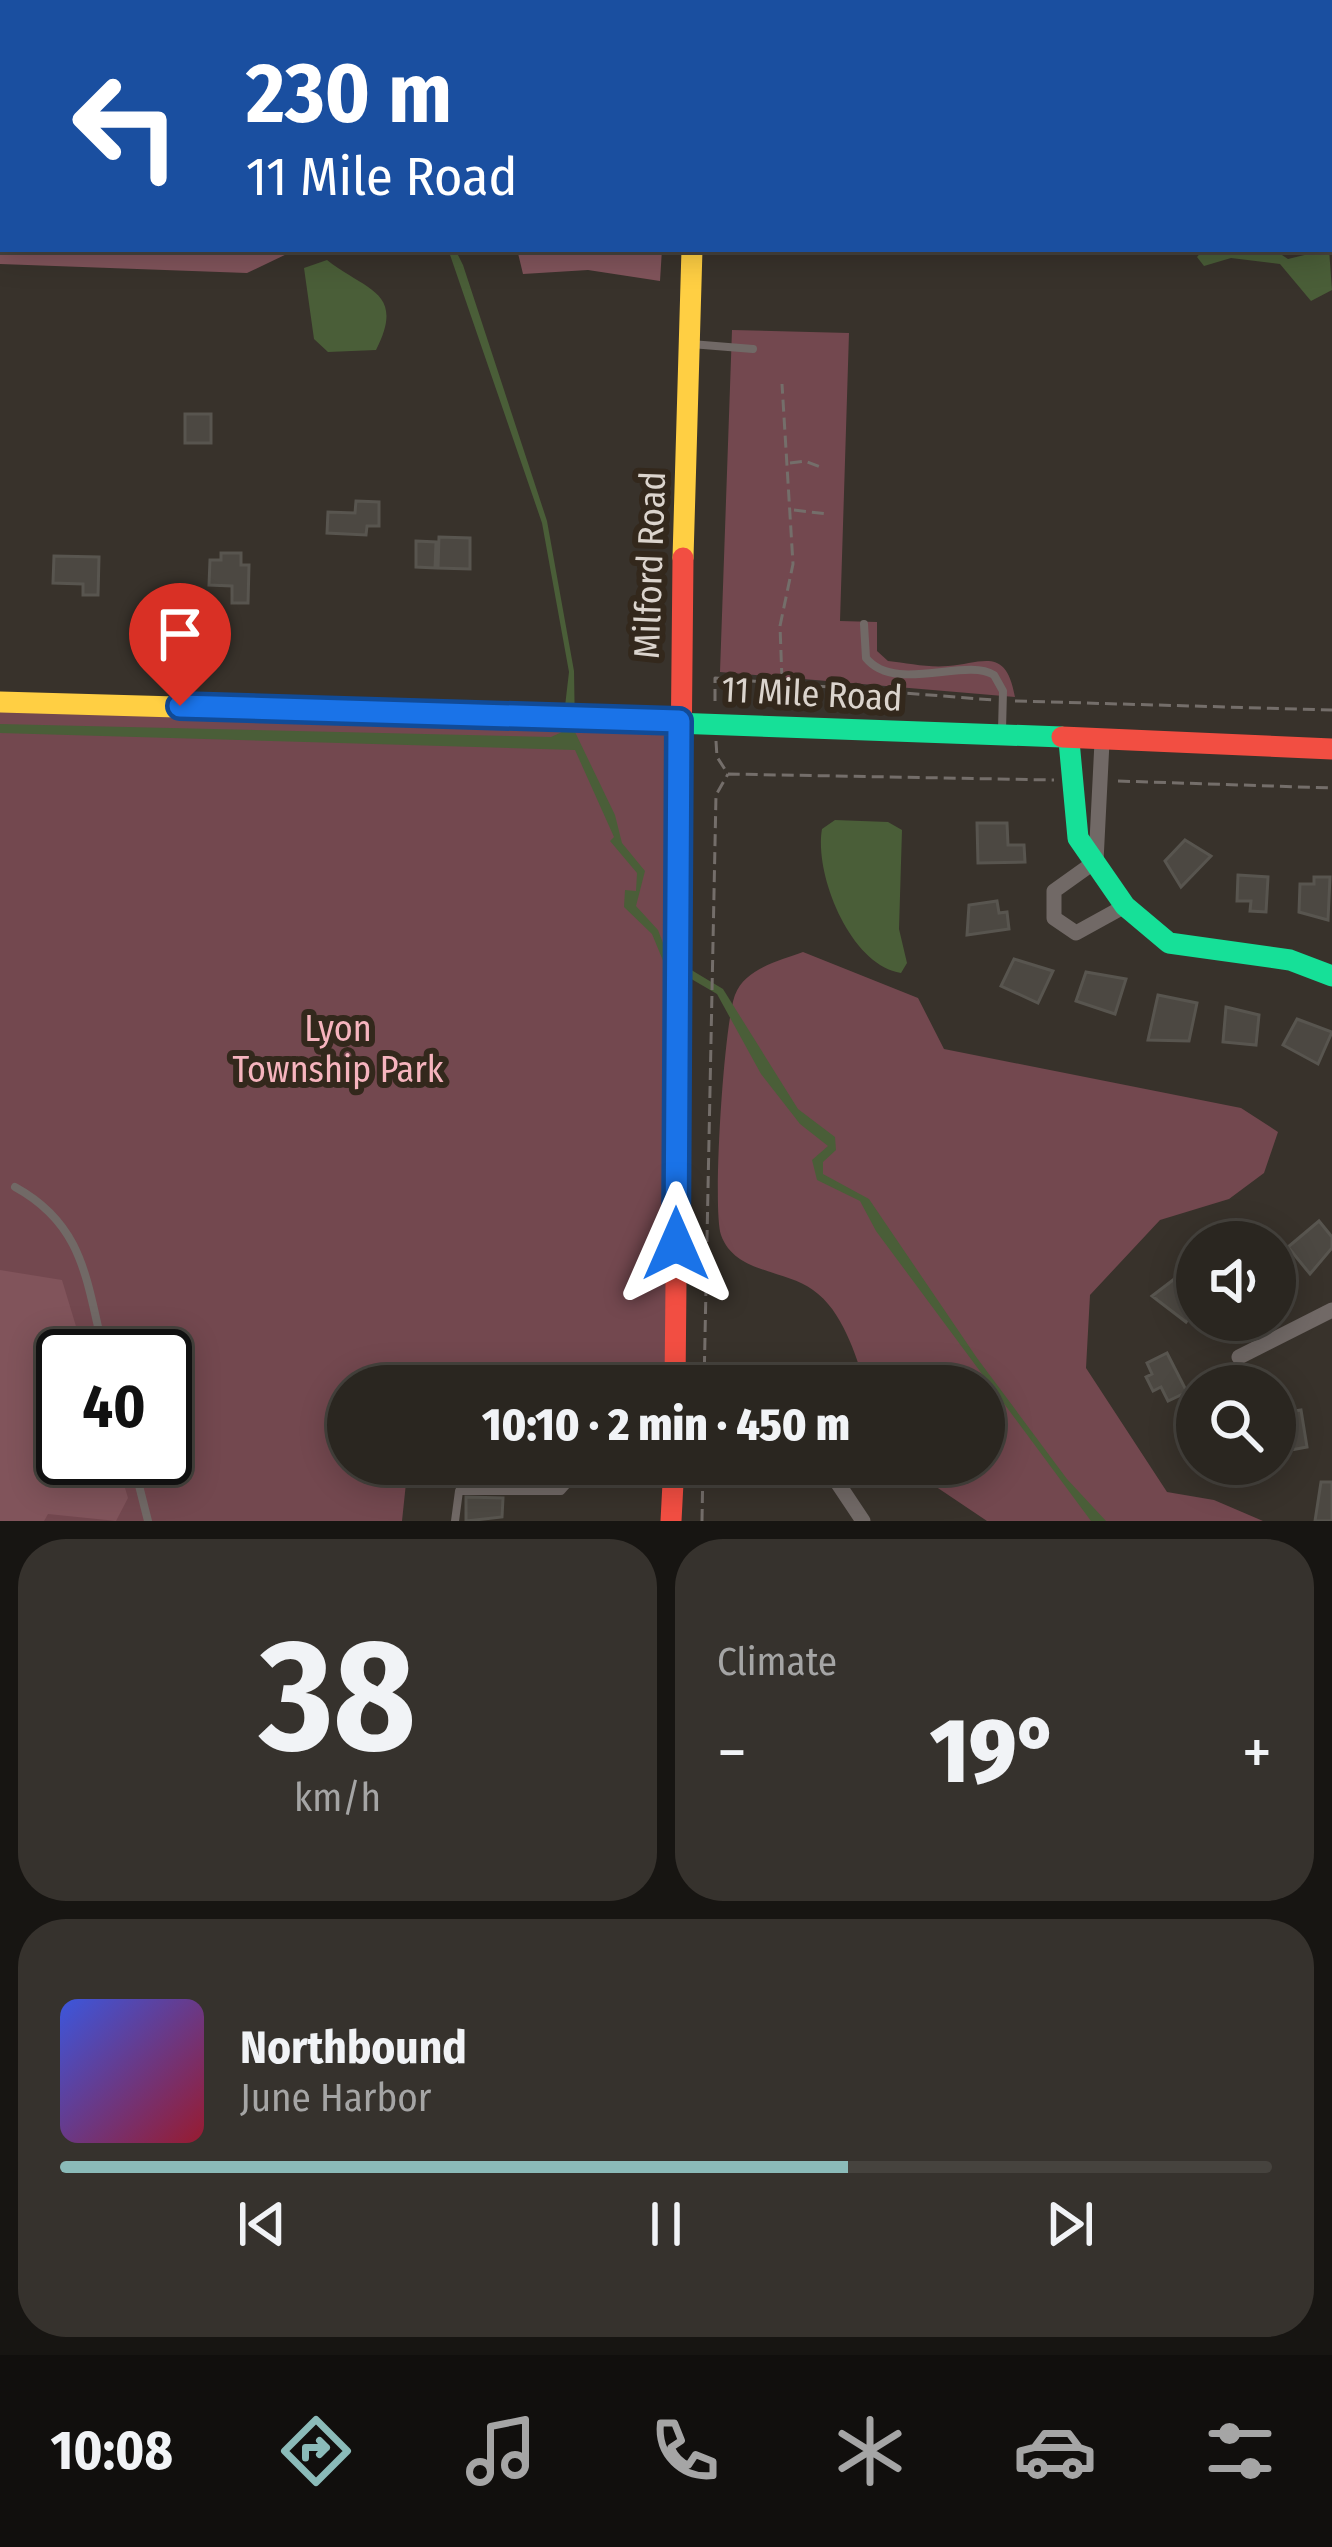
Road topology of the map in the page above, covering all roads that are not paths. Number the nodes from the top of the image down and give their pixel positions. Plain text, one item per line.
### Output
1 (692, 252) edge
2 (689, 344) junction
3 (753, 349) dead end
4 (865, 624) dead end
5 (0, 702) edge
6 (679, 721) junction
7 (1002, 737) junction
8 (1070, 741) junction
9 (1102, 742) junction
10 (1332, 749) edge
11 (1096, 861) junction
12 (1125, 906) junction
13 (1332, 976) edge
14 (15, 1187) dead end
15 (1332, 1310) edge
16 (97, 1329) edge
17 (1239, 1357) dead end
18 (675, 1365) edge
19 (139, 1485) edge
20 (567, 1485) edge
21 (673, 1485) edge
22 (838, 1485) edge
23 (148, 1521) edge
24 (455, 1521) edge
25 (671, 1521) edge
26 (863, 1521) edge

1 - 2 street, Milford Road
2 - 3 lane
2 - 6 street, Milford Road
4 - 7 lane
5 - 6 street, 11 Mile Road
6 - 7 street, 11 Mile Road
6 - 18 street, Milford Road
7 - 8 street, 11 Mile Road
8 - 9 street, 11 Mile Road
8 - 11 street
9 - 10 street, 11 Mile Road
9 - 11 street
11 - 12 street
11 - 12 street
12 - 13 street
14 - 16 lane
15 - 17 street
19 - 23 lane
20 - 24 lane
21 - 25 street
22 - 26 street

